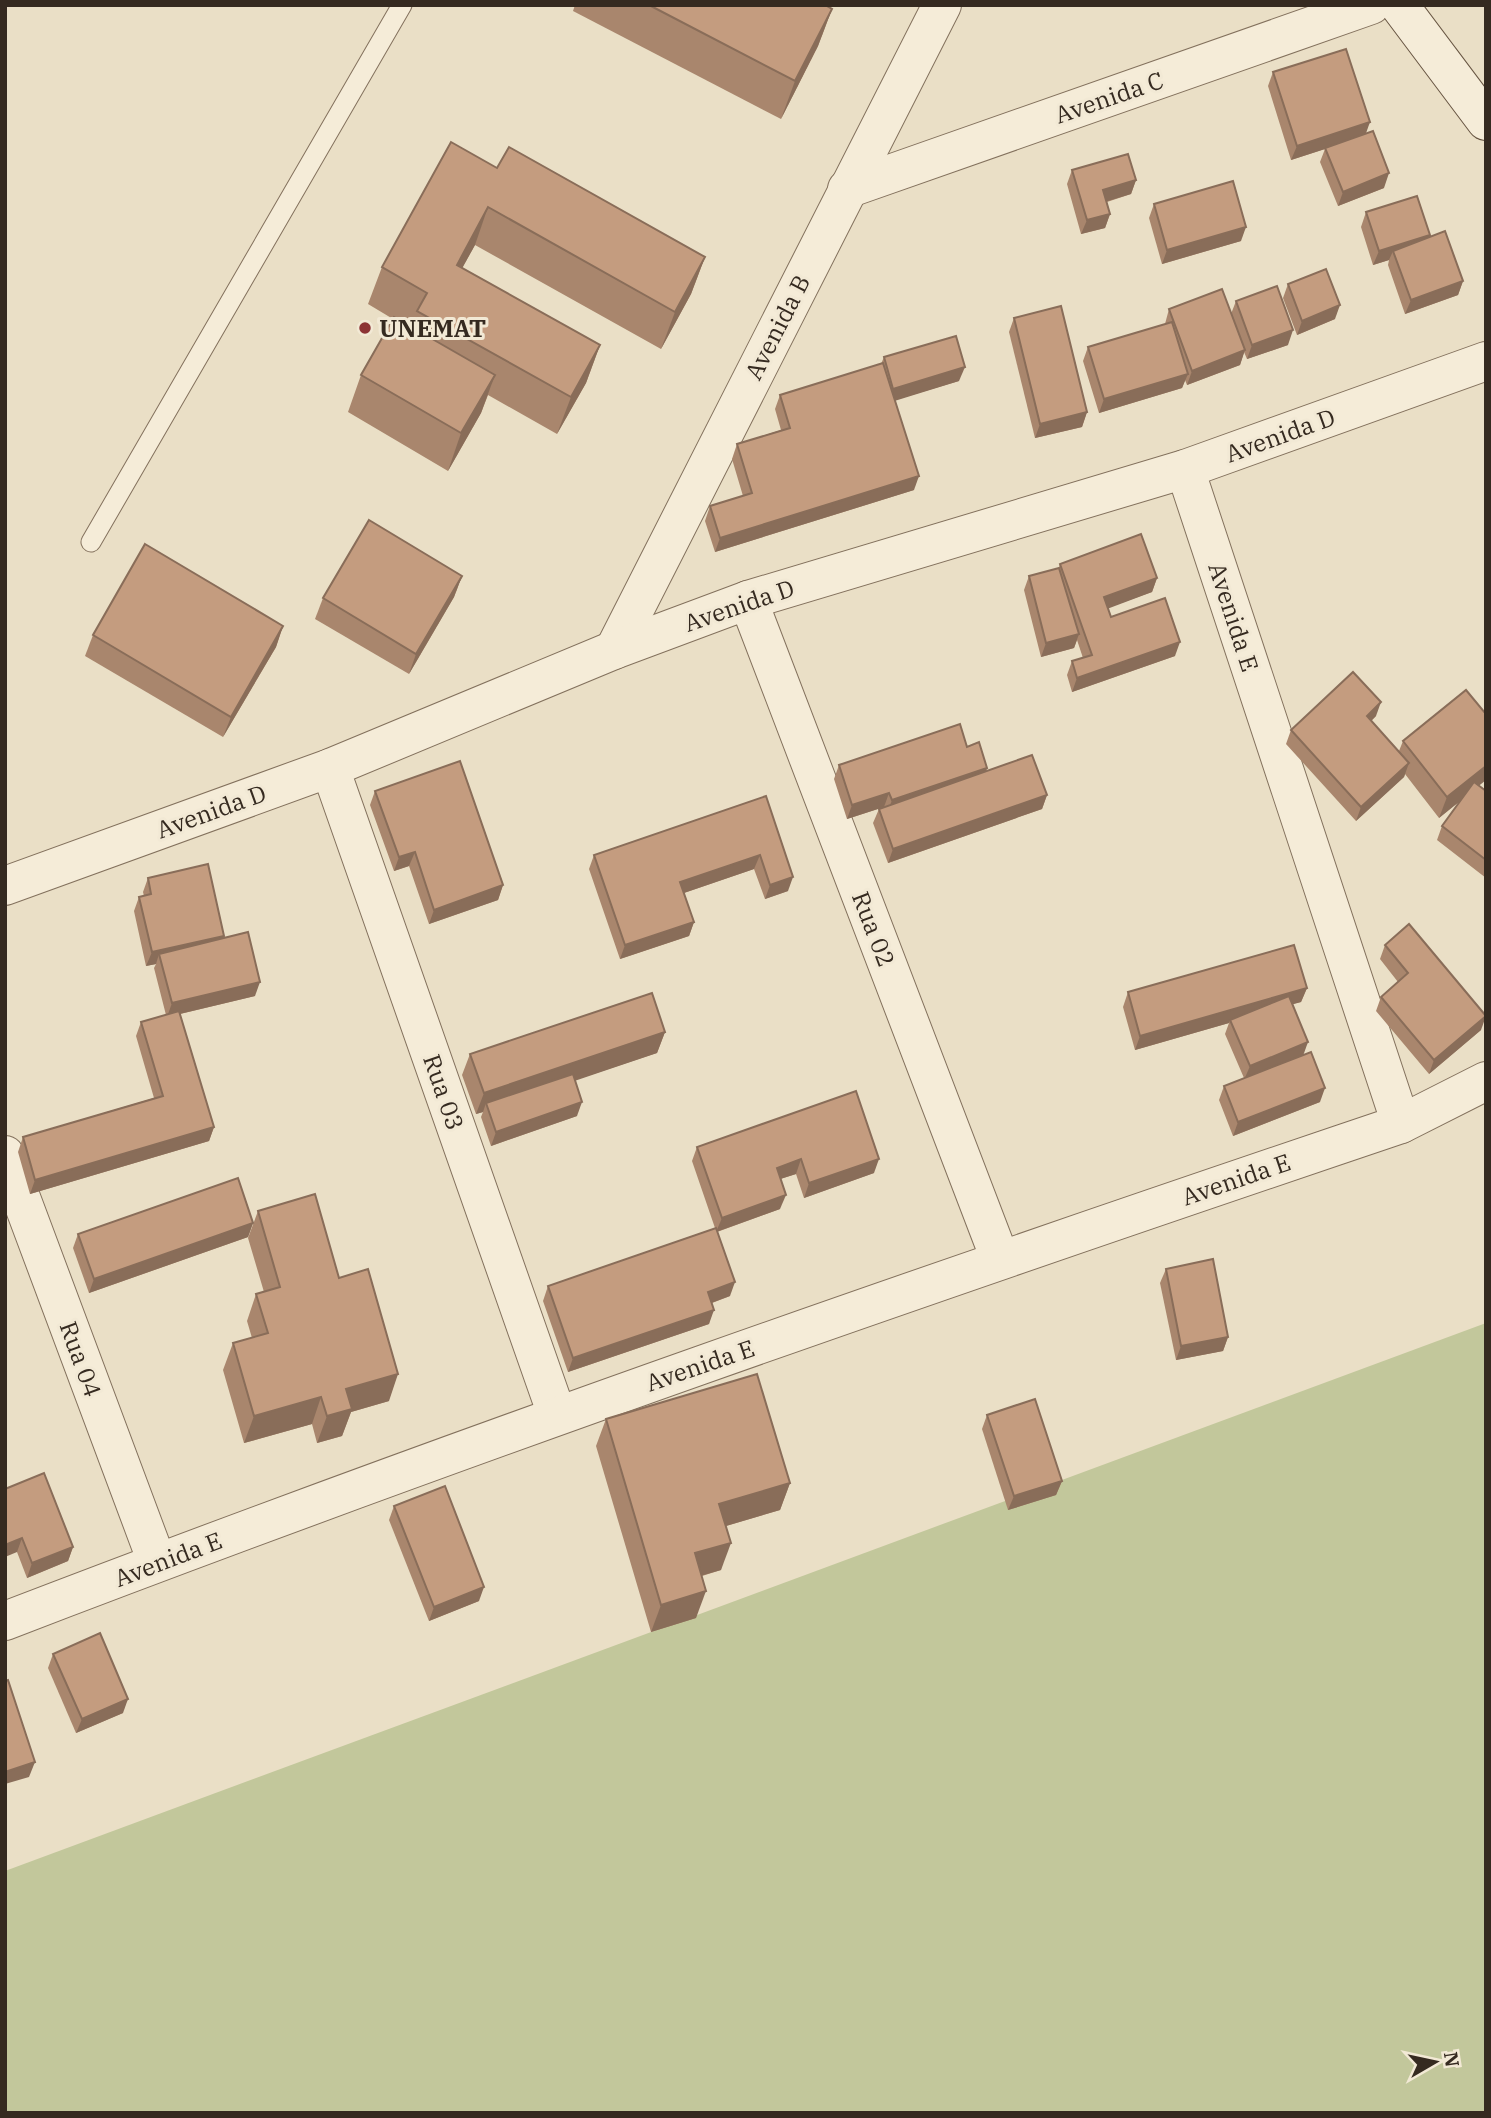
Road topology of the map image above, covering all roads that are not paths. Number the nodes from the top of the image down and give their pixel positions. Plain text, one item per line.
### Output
1 (402, 5) edge
2 (942, 5) edge
3 (1371, 5) edge
4 (1399, 5) edge
5 (1486, 121) edge
6 (847, 189) junction
7 (1486, 361) edge
8 (1185, 469) junction
9 (91, 542) dead end
10 (748, 600) junction
11 (614, 650) junction
12 (330, 768) junction
13 (5, 886) edge
14 (1486, 1080) edge
15 (1401, 1124) junction
16 (5, 1155) edge
17 (999, 1259) junction
18 (558, 1415) junction
19 (157, 1562) junction
20 (5, 1621) edge

1 - 9 lane
2 - 6 street, Avenida B
3 - 6 street, Avenida C
4 - 5 street
6 - 11 street, Avenida B
7 - 8 street, Avenida D
8 - 10 street, Avenida D
8 - 15 street, Avenida E
10 - 11 street, Avenida D
10 - 17 street, Rua 02
11 - 12 street, Avenida D
12 - 13 street, Avenida D
12 - 18 street, Rua 03
14 - 15 street, Avenida E
15 - 17 street, Avenida E
16 - 19 street, Rua 04
17 - 18 street, Avenida E
18 - 19 street, Avenida E
19 - 20 street, Avenida E

